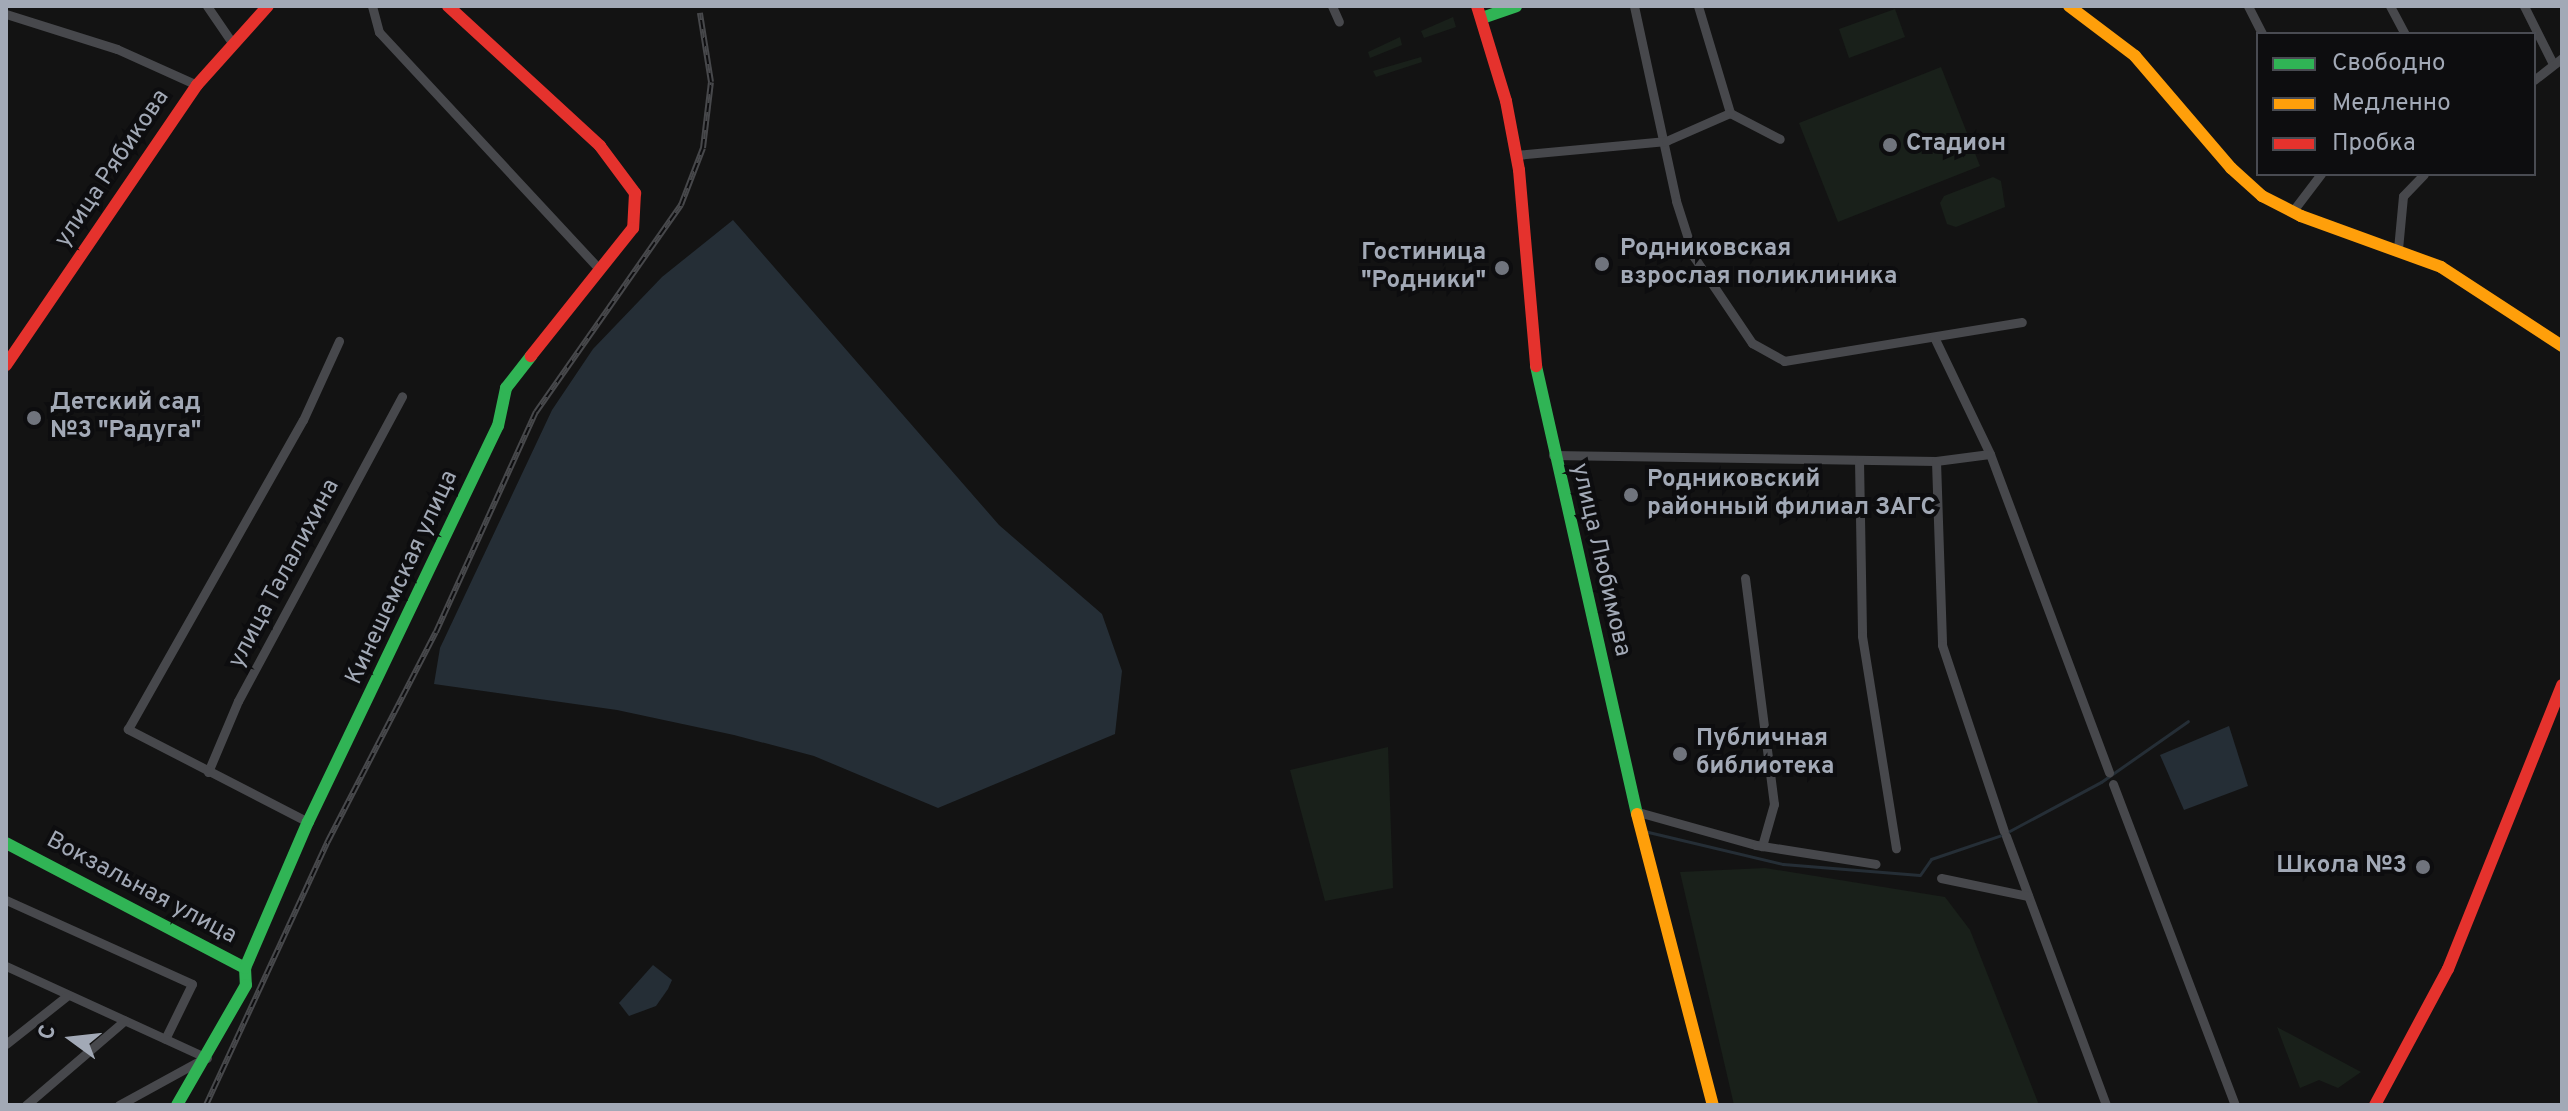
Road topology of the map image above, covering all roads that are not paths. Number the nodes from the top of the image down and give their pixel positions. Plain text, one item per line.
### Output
1 (207, 6) edge
2 (268, 6) edge
3 (372, 6) edge
4 (448, 6) edge
5 (1332, 6) edge
6 (1516, 6) edge
7 (1634, 6) edge
8 (1698, 6) edge
9 (2069, 6) edge
10 (2248, 6) edge
11 (2390, 6) edge
12 (2524, 6) edge
13 (1479, 12) edge
14 (6, 14) edge
15 (1339, 22) dead end
16 (2261, 32) edge
17 (2404, 32) edge
18 (233, 44) junction
19 (2562, 58) edge
20 (2553, 64) junction
21 (2536, 78) edge
22 (197, 85) junction
23 (1730, 113) junction
24 (1780, 139) dead end
25 (1666, 141) junction
26 (1516, 155) junction
27 (2320, 176) edge
28 (2422, 176) edge
29 (2297, 214) junction
30 (2398, 249) junction
31 (599, 269) junction
32 (2022, 322) dead end
33 (1934, 337) junction
34 (339, 341) dead end
35 (2562, 346) edge
36 (6, 365) edge
37 (402, 396) dead end
38 (1990, 454) junction
39 (1553, 455) junction
40 (1859, 460) junction
41 (1936, 461) junction
42 (1745, 578) dead end
43 (2562, 685) edge
44 (208, 772) junction
45 (2109, 772) dead end
46 (2113, 784) dead end
47 (308, 822) junction
48 (1640, 824) junction
49 (6, 843) edge
50 (1762, 846) junction
51 (1896, 848) dead end
52 (1876, 864) dead end
53 (1941, 878) dead end
54 (2028, 896) junction
55 (6, 900) edge
56 (6, 966) edge
57 (245, 968) junction
58 (68, 995) junction
59 (125, 1020) junction
60 (165, 1039) junction
61 (6, 1044) edge
62 (207, 1058) junction
63 (26, 1105) edge
64 (119, 1105) edge
65 (177, 1105) edge
66 (1713, 1105) edge
67 (2106, 1105) edge
68 (2235, 1105) edge
69 (2375, 1105) edge

1 - 18 street
2 - 18 street, улица Рябикова
3 - 31 street
4 - 31 street, Кинешемская улица
5 - 15 street
6 - 13 street
7 - 25 street
8 - 23 street
9 - 29 street
10 - 16 street
11 - 17 street
12 - 20 street
13 - 26 street, улица Любимова
14 - 22 street
18 - 22 street, улица Рябикова
19 - 20 street
20 - 21 street
22 - 36 street, улица Рябикова
23 - 24 street
23 - 25 street
25 - 26 street
25 - 33 street
26 - 39 street, улица Любимова
27 - 29 street
28 - 30 street
29 - 30 street
30 - 35 street
31 - 47 street, Кинешемская улица
32 - 33 street
33 - 38 street
34 - 44 street
37 - 44 street, улица Талалихина
38 - 41 street
38 - 45 street
39 - 40 street
39 - 48 street, улица Любимова
40 - 41 street
40 - 51 street
41 - 54 street
42 - 50 street
43 - 69 street
44 - 47 street
46 - 68 street
47 - 57 street, Кинешемская улица
48 - 50 street
48 - 66 street, улица Любимова
49 - 57 street, Вокзальная улица
50 - 52 street
53 - 54 street
54 - 67 street
55 - 60 street
56 - 58 street
57 - 62 street, Вокзальная улица
58 - 59 street
58 - 61 street
59 - 60 street
59 - 63 street
60 - 62 street
62 - 64 street
62 - 65 street, Вокзальная улица

